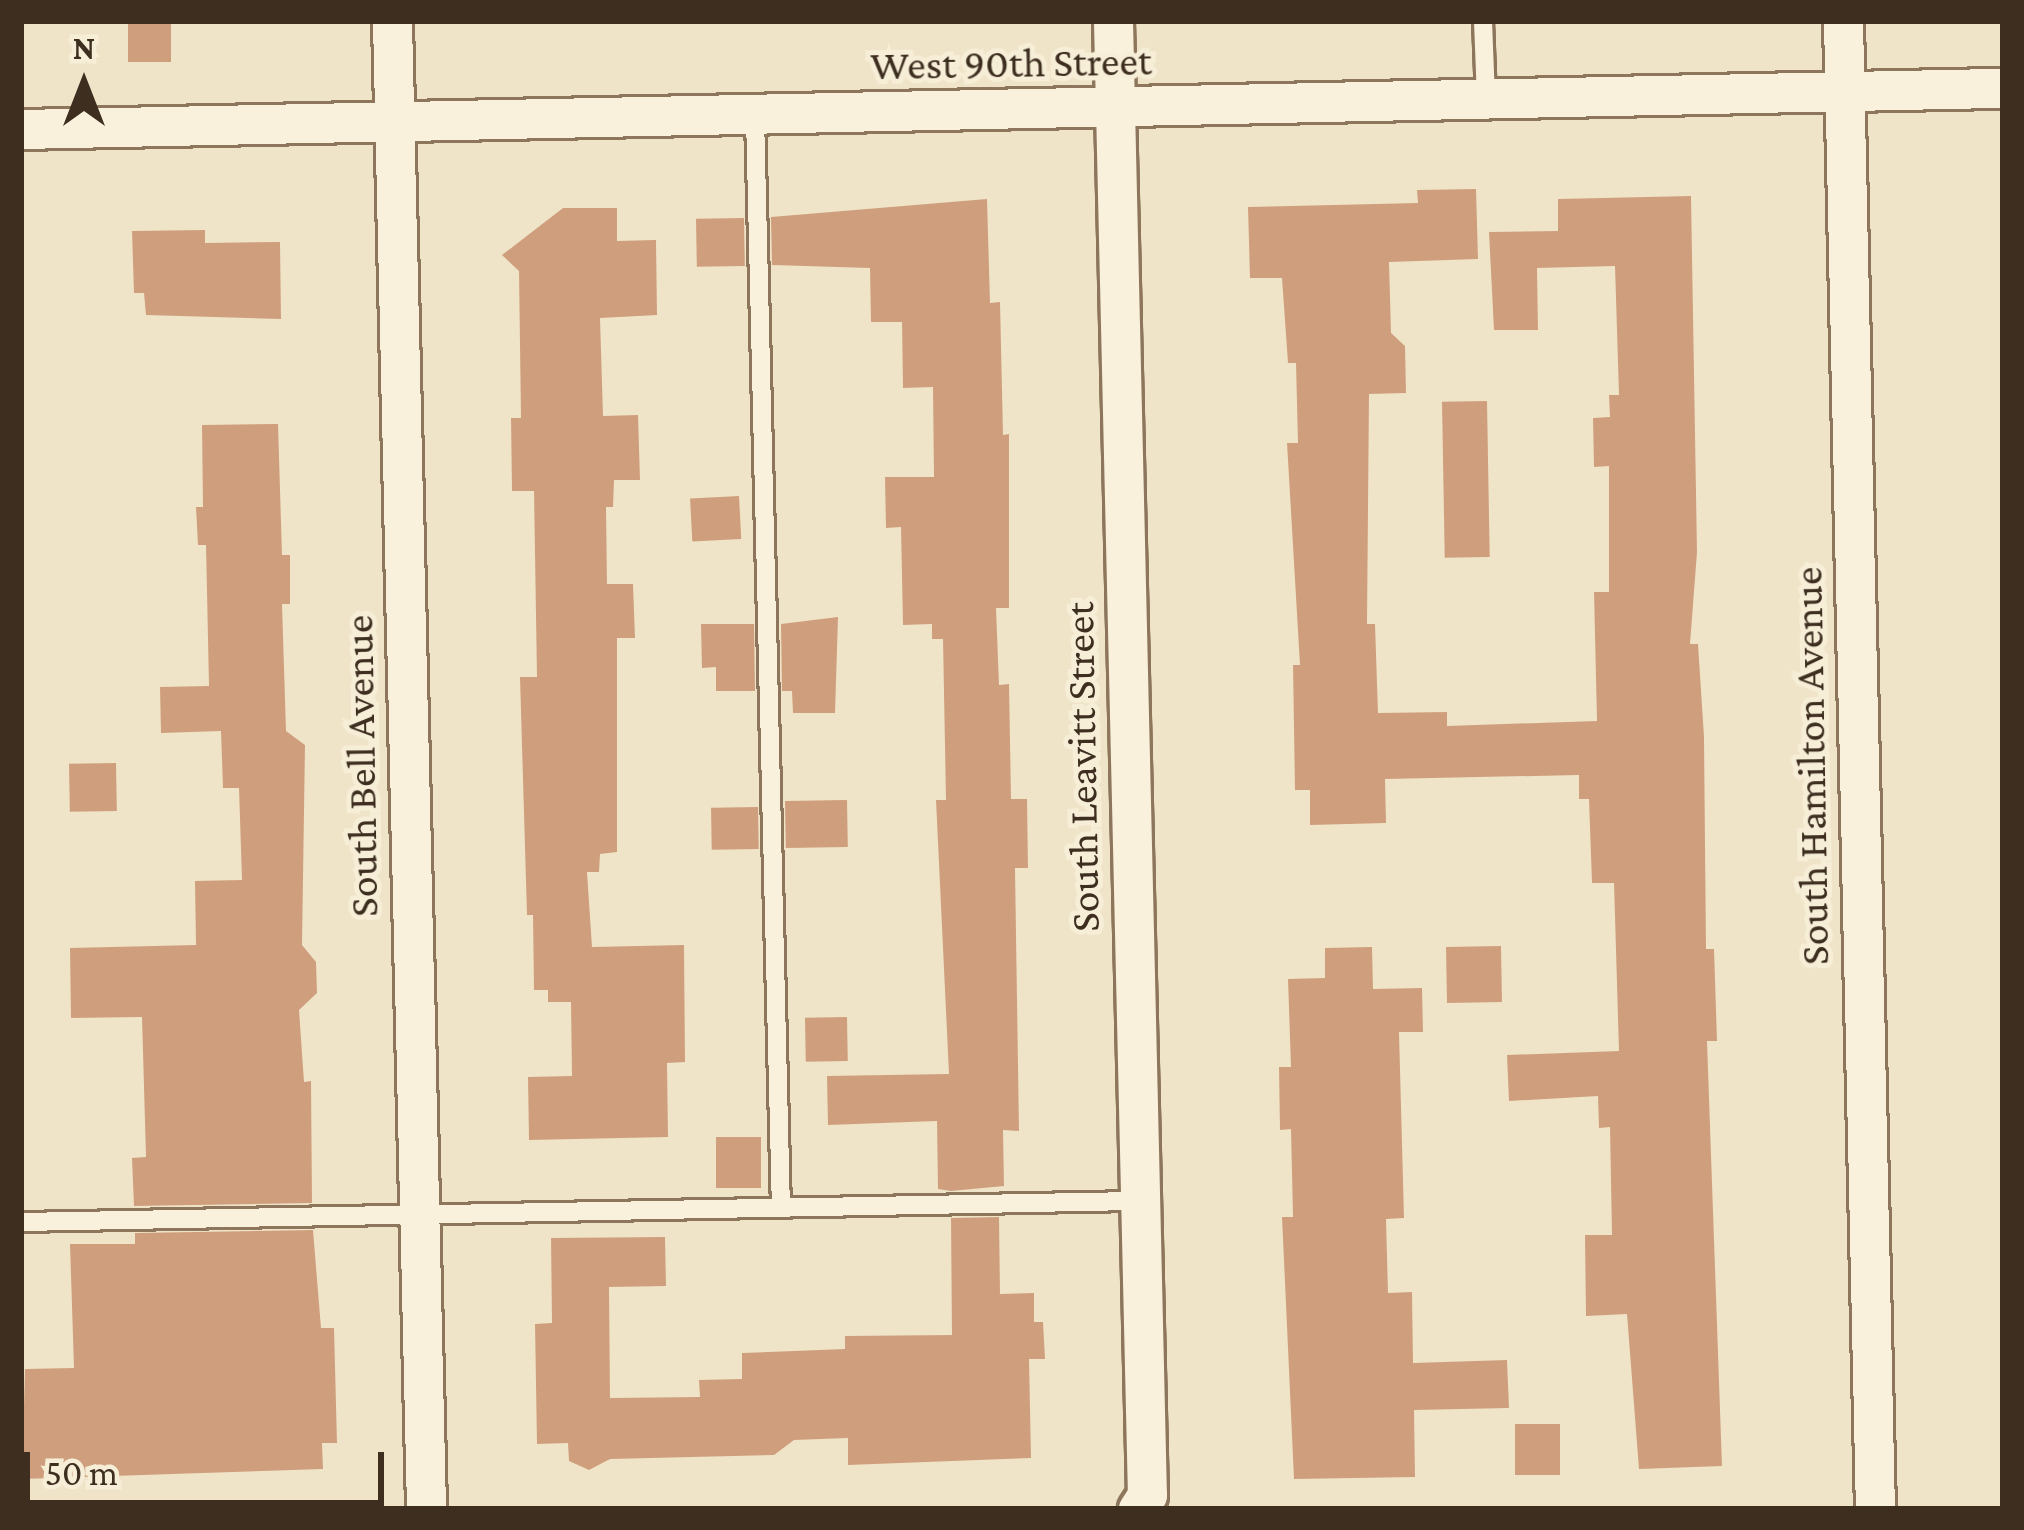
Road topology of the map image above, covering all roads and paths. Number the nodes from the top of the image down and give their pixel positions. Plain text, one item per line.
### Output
1 (392, 21) edge
2 (1113, 21) edge
3 (1483, 21) edge
4 (1844, 21) edge
5 (2003, 88) edge
6 (1845, 92) junction
7 (1486, 100) junction
8 (1115, 108) junction
9 (755, 116) junction
10 (394, 124) junction
11 (21, 129) edge
12 (1140, 1201) junction
13 (781, 1208) junction
14 (419, 1214) junction
15 (21, 1222) edge
16 (425, 1509) edge
17 (1138, 1509) edge
18 (1875, 1509) edge

1 - 10 street, South Bell Avenue
2 - 8 street, South Leavitt Street
3 - 7 lane
4 - 6 street, South Hamilton Avenue
5 - 6 street, West 90th Street
6 - 7 street, West 90th Street
6 - 18 street, South Hamilton Avenue
7 - 8 street, West 90th Street
8 - 9 street, West 90th Street
8 - 12 street, South Leavitt Street
9 - 10 street, West 90th Street
9 - 13 lane
10 - 11 street, West 90th Street
10 - 14 street, South Bell Avenue
12 - 13 lane
12 - 17 street, South Leavitt Street
13 - 14 lane
14 - 15 lane
14 - 16 street, South Bell Avenue

